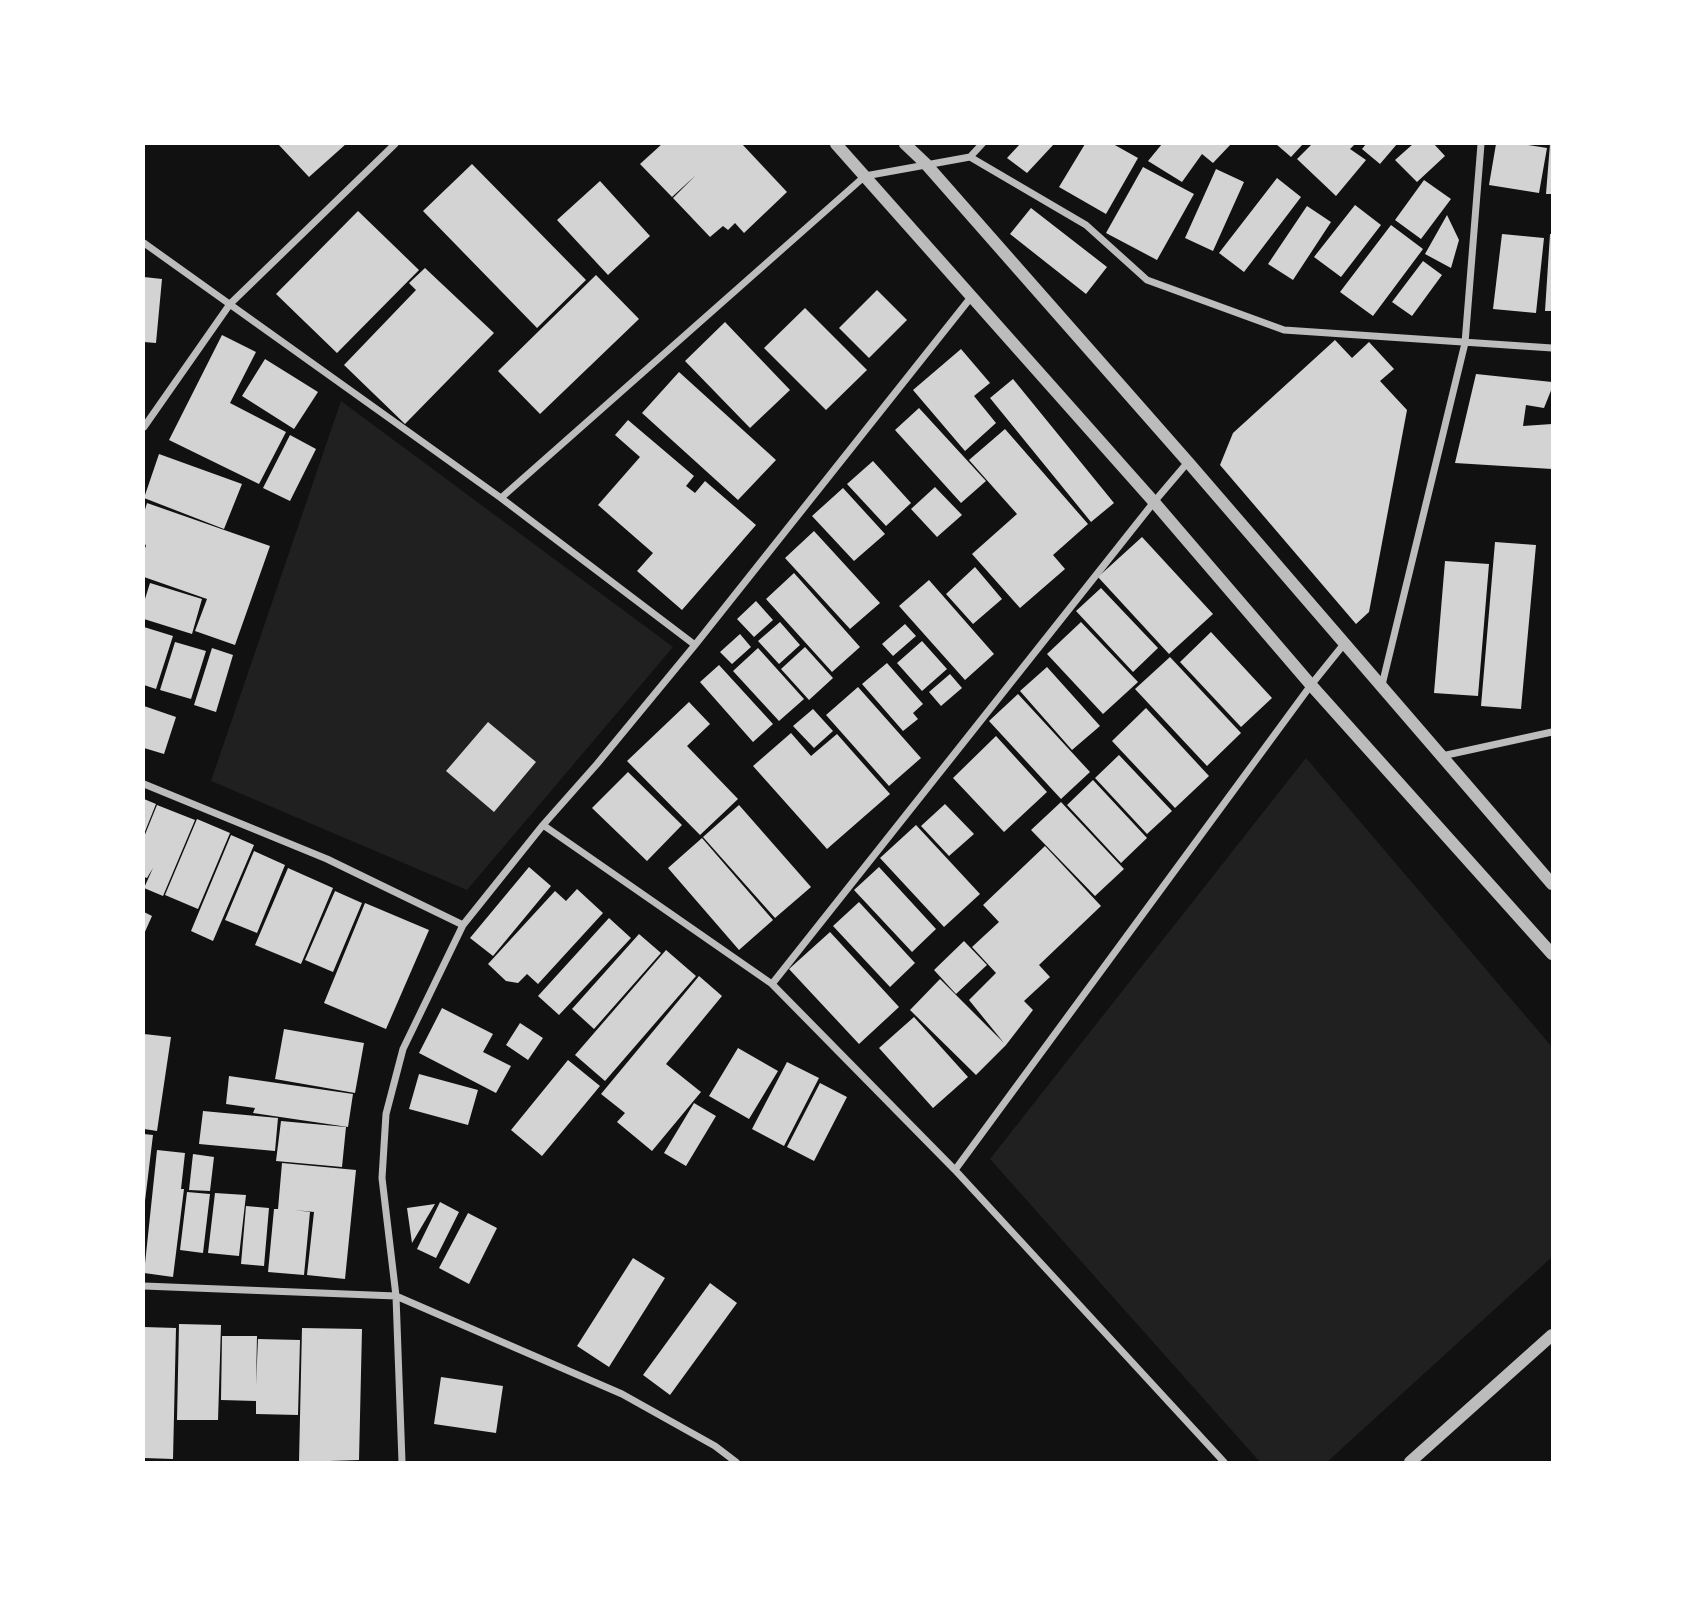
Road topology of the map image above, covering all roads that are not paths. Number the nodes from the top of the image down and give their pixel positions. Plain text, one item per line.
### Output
1 (394, 144) edge
2 (836, 144) edge
3 (905, 144) edge
4 (982, 144) edge
5 (1481, 144) edge
6 (970, 156) junction
7 (925, 163) junction
8 (866, 176) junction
9 (144, 243) edge
10 (972, 296) junction
11 (230, 304) junction
12 (1465, 343) junction
13 (1552, 348) edge
14 (144, 427) edge
15 (1188, 462) junction
16 (501, 498) junction
17 (1154, 502) junction
18 (1344, 644) junction
19 (695, 645) junction
20 (1311, 685) junction
21 (1381, 687) junction
22 (1552, 732) edge
23 (1441, 756) junction
24 (144, 784) edge
25 (543, 825) junction
26 (1552, 884) edge
27 (463, 925) junction
28 (1552, 954) edge
29 (772, 984) junction
30 (955, 1170) junction
31 (144, 1286) edge
32 (396, 1296) junction
33 (1552, 1335) edge
34 (402, 1462) edge
35 (736, 1462) edge
36 (1224, 1462) edge
37 (1410, 1462) edge

1 - 11 street
2 - 8 street
3 - 7 street
4 - 6 street
5 - 12 street
6 - 7 street
6 - 12 street
7 - 8 street
7 - 15 street
8 - 10 street
8 - 16 street
9 - 11 street
10 - 17 street
10 - 19 street
11 - 14 street
11 - 16 street
12 - 13 street
12 - 21 street
15 - 17 street
15 - 18 street
16 - 19 street
17 - 20 street
17 - 29 street
18 - 20 street
18 - 21 street
19 - 25 street
20 - 28 street
20 - 30 street
21 - 23 street
22 - 23 street
23 - 26 street
24 - 27 street
25 - 27 street
25 - 29 street
27 - 32 street
29 - 30 street
30 - 36 street
31 - 32 street
32 - 34 street
32 - 35 street
33 - 37 street

